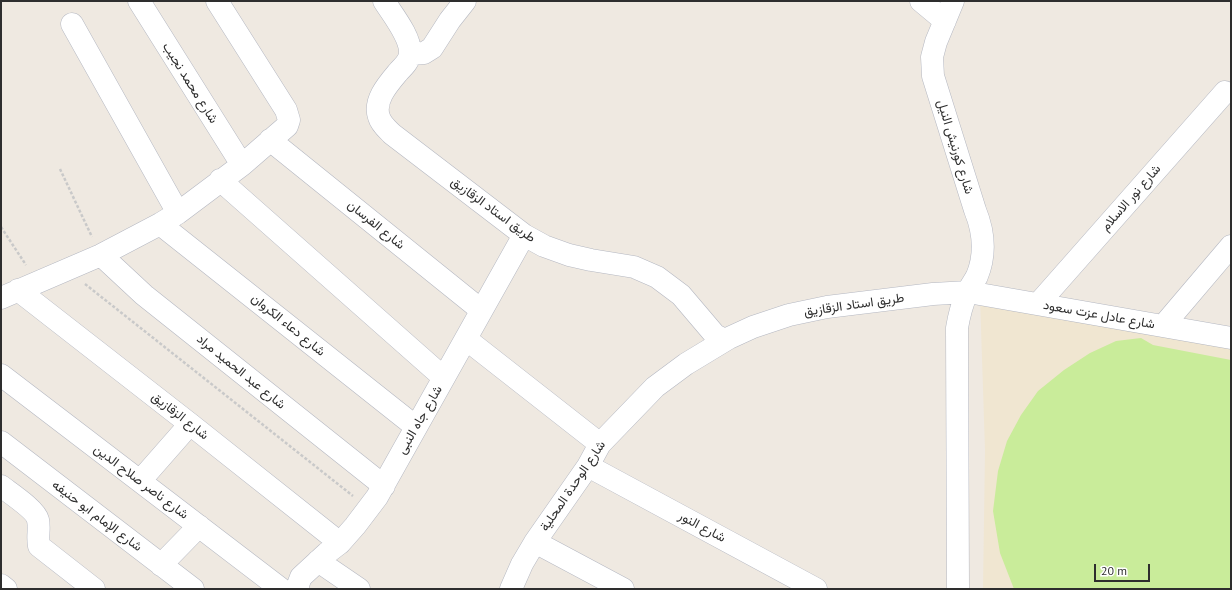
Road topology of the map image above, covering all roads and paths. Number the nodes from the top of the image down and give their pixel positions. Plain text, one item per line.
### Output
1 (139, 1) edge
2 (217, 1) edge
3 (384, 1) edge
4 (465, 1) edge
5 (921, 1) edge
6 (949, 11) edge
7 (72, 24) dead end
8 (410, 54) junction
9 (1225, 92) dead end
10 (270, 140) junction
11 (242, 165) junction
12 (60, 169) dead end
13 (220, 180) junction
14 (169, 218) junction
15 (1, 227) edge
16 (524, 235) junction
17 (1231, 246) edge
18 (101, 255) junction
19 (68, 270) junction
20 (19, 290) edge
21 (968, 292) junction
22 (1038, 304) junction
23 (481, 310) junction
24 (1162, 326) junction
25 (729, 338) junction
26 (1231, 338) edge
27 (466, 339) junction
28 (1, 375) edge
29 (444, 378) junction
30 (190, 424) junction
31 (416, 427) junction
32 (1, 442) edge
33 (600, 444) junction
34 (588, 466) junction
35 (140, 481) junction
36 (1, 486) edge
37 (384, 486) junction
38 (369, 508) junction
39 (199, 526) junction
40 (535, 542) junction
41 (340, 543) junction
42 (318, 561) junction
43 (161, 565) junction
44 (1, 585) edge
45 (6, 589) edge
46 (94, 589) edge
47 (193, 589) edge
48 (281, 589) edge
49 (298, 589) edge
50 (359, 589) edge
51 (511, 589) edge
52 (624, 589) edge
53 (816, 589) edge
54 (958, 589) edge

1 - 11 street, شارع محمد نجيب
2 - 10 street
3 - 8 street
4 - 8 street
5 - 6 street
6 - 21 street, شارع كورنيش النيل
7 - 14 street
8 - 16 street, طريق استاد الزقازيق
9 - 22 street, شارع نور الاسلام
10 - 11 street
10 - 23 street, شارع الفرسان
11 - 13 street
12 - 18 path
13 - 14 street
13 - 29 street
14 - 18 street
14 - 31 street, شارع دعاء الكروان
15 - 20 path
16 - 23 street, شارع جاه النبى
16 - 25 street, طريق استاد الزقازيق
17 - 24 street
18 - 19 street
18 - 37 street, شارع عبد الحميد مراد
19 - 20 street
19 - 38 path
20 - 30 street, شارع الزقازيق
21 - 22 street, شارع عادل عزت سعود
21 - 25 street, طريق استاد الزقازيق
21 - 54 street, شارع كورنيش النيل
22 - 24 street, شارع عادل عزت سعود
23 - 27 street, شارع جاه النبى
24 - 26 street, شارع عادل عزت سعود
25 - 33 street, شارع الوحدة المحلية
27 - 29 street, شارع جاه النبى
27 - 33 street
28 - 35 street, شارع ناصر صلاح الدين
29 - 31 street, شارع جاه النبى
30 - 35 street
30 - 41 street, شارع الزقازيق
31 - 37 street, شارع جاه النبى
32 - 43 street, شارع الإمام ابو حنيفه
33 - 34 street, شارع الوحدة المحلية
34 - 40 street, شارع الوحدة المحلية
34 - 53 street, شارع النور
35 - 39 street, شارع ناصر صلاح الدين
36 - 46 street
37 - 38 street, شارع جاه النبى
38 - 41 street, شارع جاه النبى
39 - 43 street
39 - 48 street, شارع ناصر صلاح الدين
40 - 51 street, شارع الوحدة المحلية
40 - 52 street
41 - 42 street, شارع جاه النبى
42 - 49 street, شارع جاه النبى
42 - 50 street
43 - 47 street, شارع الإمام ابو حنيفه
44 - 45 street

